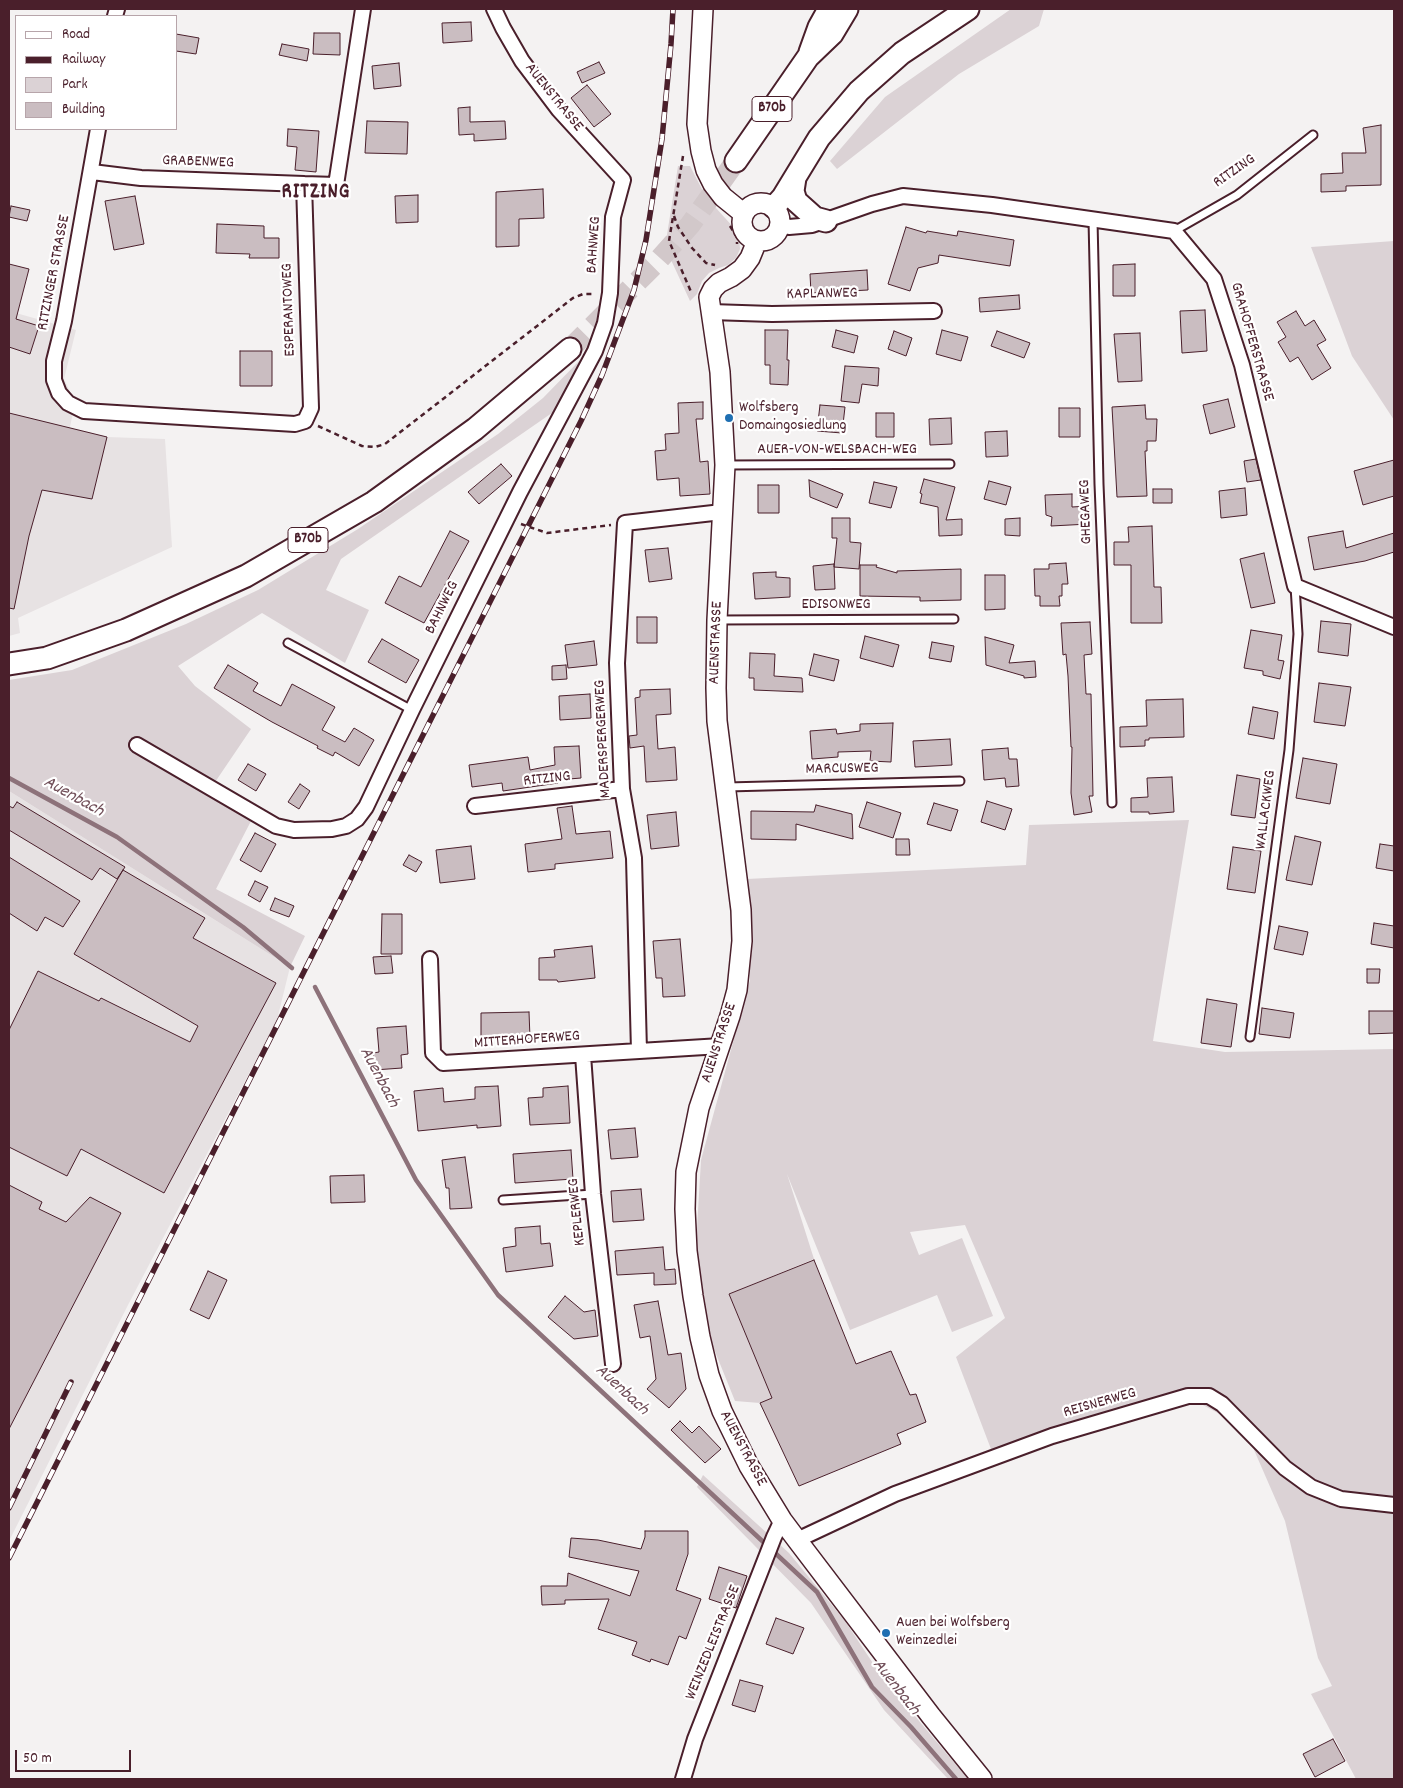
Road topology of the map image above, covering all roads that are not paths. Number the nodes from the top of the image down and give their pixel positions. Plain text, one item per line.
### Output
1 (362, 9) edge
2 (494, 9) edge
3 (703, 9) edge
4 (829, 9) edge
5 (847, 9) edge
6 (968, 9) edge
7 (808, 57) junction
8 (98, 130) edge
9 (1313, 135) dead end
10 (736, 161) tunnel mouth
11 (92, 172) junction
12 (794, 178) junction
13 (623, 180) joint
14 (304, 184) junction
15 (744, 214) junction
16 (777, 216) junction
17 (1093, 220) junction
18 (826, 221) junction
19 (1174, 230) junction
20 (757, 241) junction
21 (934, 310) dead end
22 (711, 312) junction
23 (570, 350) tunnel mouth
24 (305, 421) joint
25 (950, 464) dead end
26 (725, 465) junction
27 (722, 512) junction
28 (1295, 586) junction
29 (954, 619) dead end
30 (717, 620) junction
31 (1394, 627) edge
32 (288, 643) dead end
33 (9, 664) edge
34 (412, 710) junction
35 (137, 745) dead end
36 (960, 781) dead end
37 (725, 787) junction
38 (622, 789) junction
39 (1112, 804) dead end
40 (475, 806) dead end
41 (430, 959) dead end
42 (1250, 1037) dead end
43 (721, 1046) junction
44 (639, 1051) junction
45 (583, 1055) junction
46 (593, 1194) junction
47 (503, 1200) dead end
48 (612, 1364) dead end
49 (1394, 1505) edge
50 (778, 1529) junction
51 (797, 1540) junction
52 (682, 1779) edge
53 (982, 1779) edge

1 - 14 street
2 - 13 street, AUENSTRASSE
3 - 15 street
4 - 7 main road, B70b
5 - 7 main road, B70b
6 - 12 main road
7 - 10 main road, B70b
8 - 11 street, RITZINGER STRASSE
9 - 19 lane, RITZING
11 - 14 street, GRABENWEG
11 - 24 street, RITZINGER STRASSE
12 - 16 main road
12 - 18 main road
13 - 34 street, BAHNWEG
14 - 24 street, ESPERANTOWEG
15 - 16 street
15 - 20 street
16 - 18 street
16 - 20 street
17 - 18 street
17 - 19 street
17 - 39 lane, GHEGAWEG
19 - 28 street, GRAHOFFERSTRASSE
20 - 22 street, AUENSTRASSE
21 - 22 street, KAPLANWEG
22 - 26 street, AUENSTRASSE
23 - 33 main road, B70b
25 - 26 lane, AUER-VON-WELSBACH-WEG
26 - 27 street, AUENSTRASSE
27 - 30 street, AUENSTRASSE
27 - 38 street, MADERSPERGERWEG
28 - 31 street
28 - 42 lane, WALLACKWEG
29 - 30 lane, EDISONWEG
30 - 37 street, AUENSTRASSE
32 - 34 lane
34 - 35 street, BAHNWEG
36 - 37 lane, MARCUSWEG
37 - 43 street, AUENSTRASSE
38 - 40 street, RITZING
38 - 44 street, MADERSPERGERWEG
41 - 45 street, MITTERHOFERWEG
43 - 44 street, MITTERHOFERWEG
43 - 50 street, AUENSTRASSE
44 - 45 street, MITTERHOFERWEG
45 - 46 street, KEPLERWEG
46 - 47 lane
46 - 48 street, KEPLERWEG
49 - 51 street, REISNERWEG
50 - 51 street, AUENSTRASSE
50 - 52 street, WEINZEDLEISTRASSE
51 - 53 street, AUENSTRASSE

